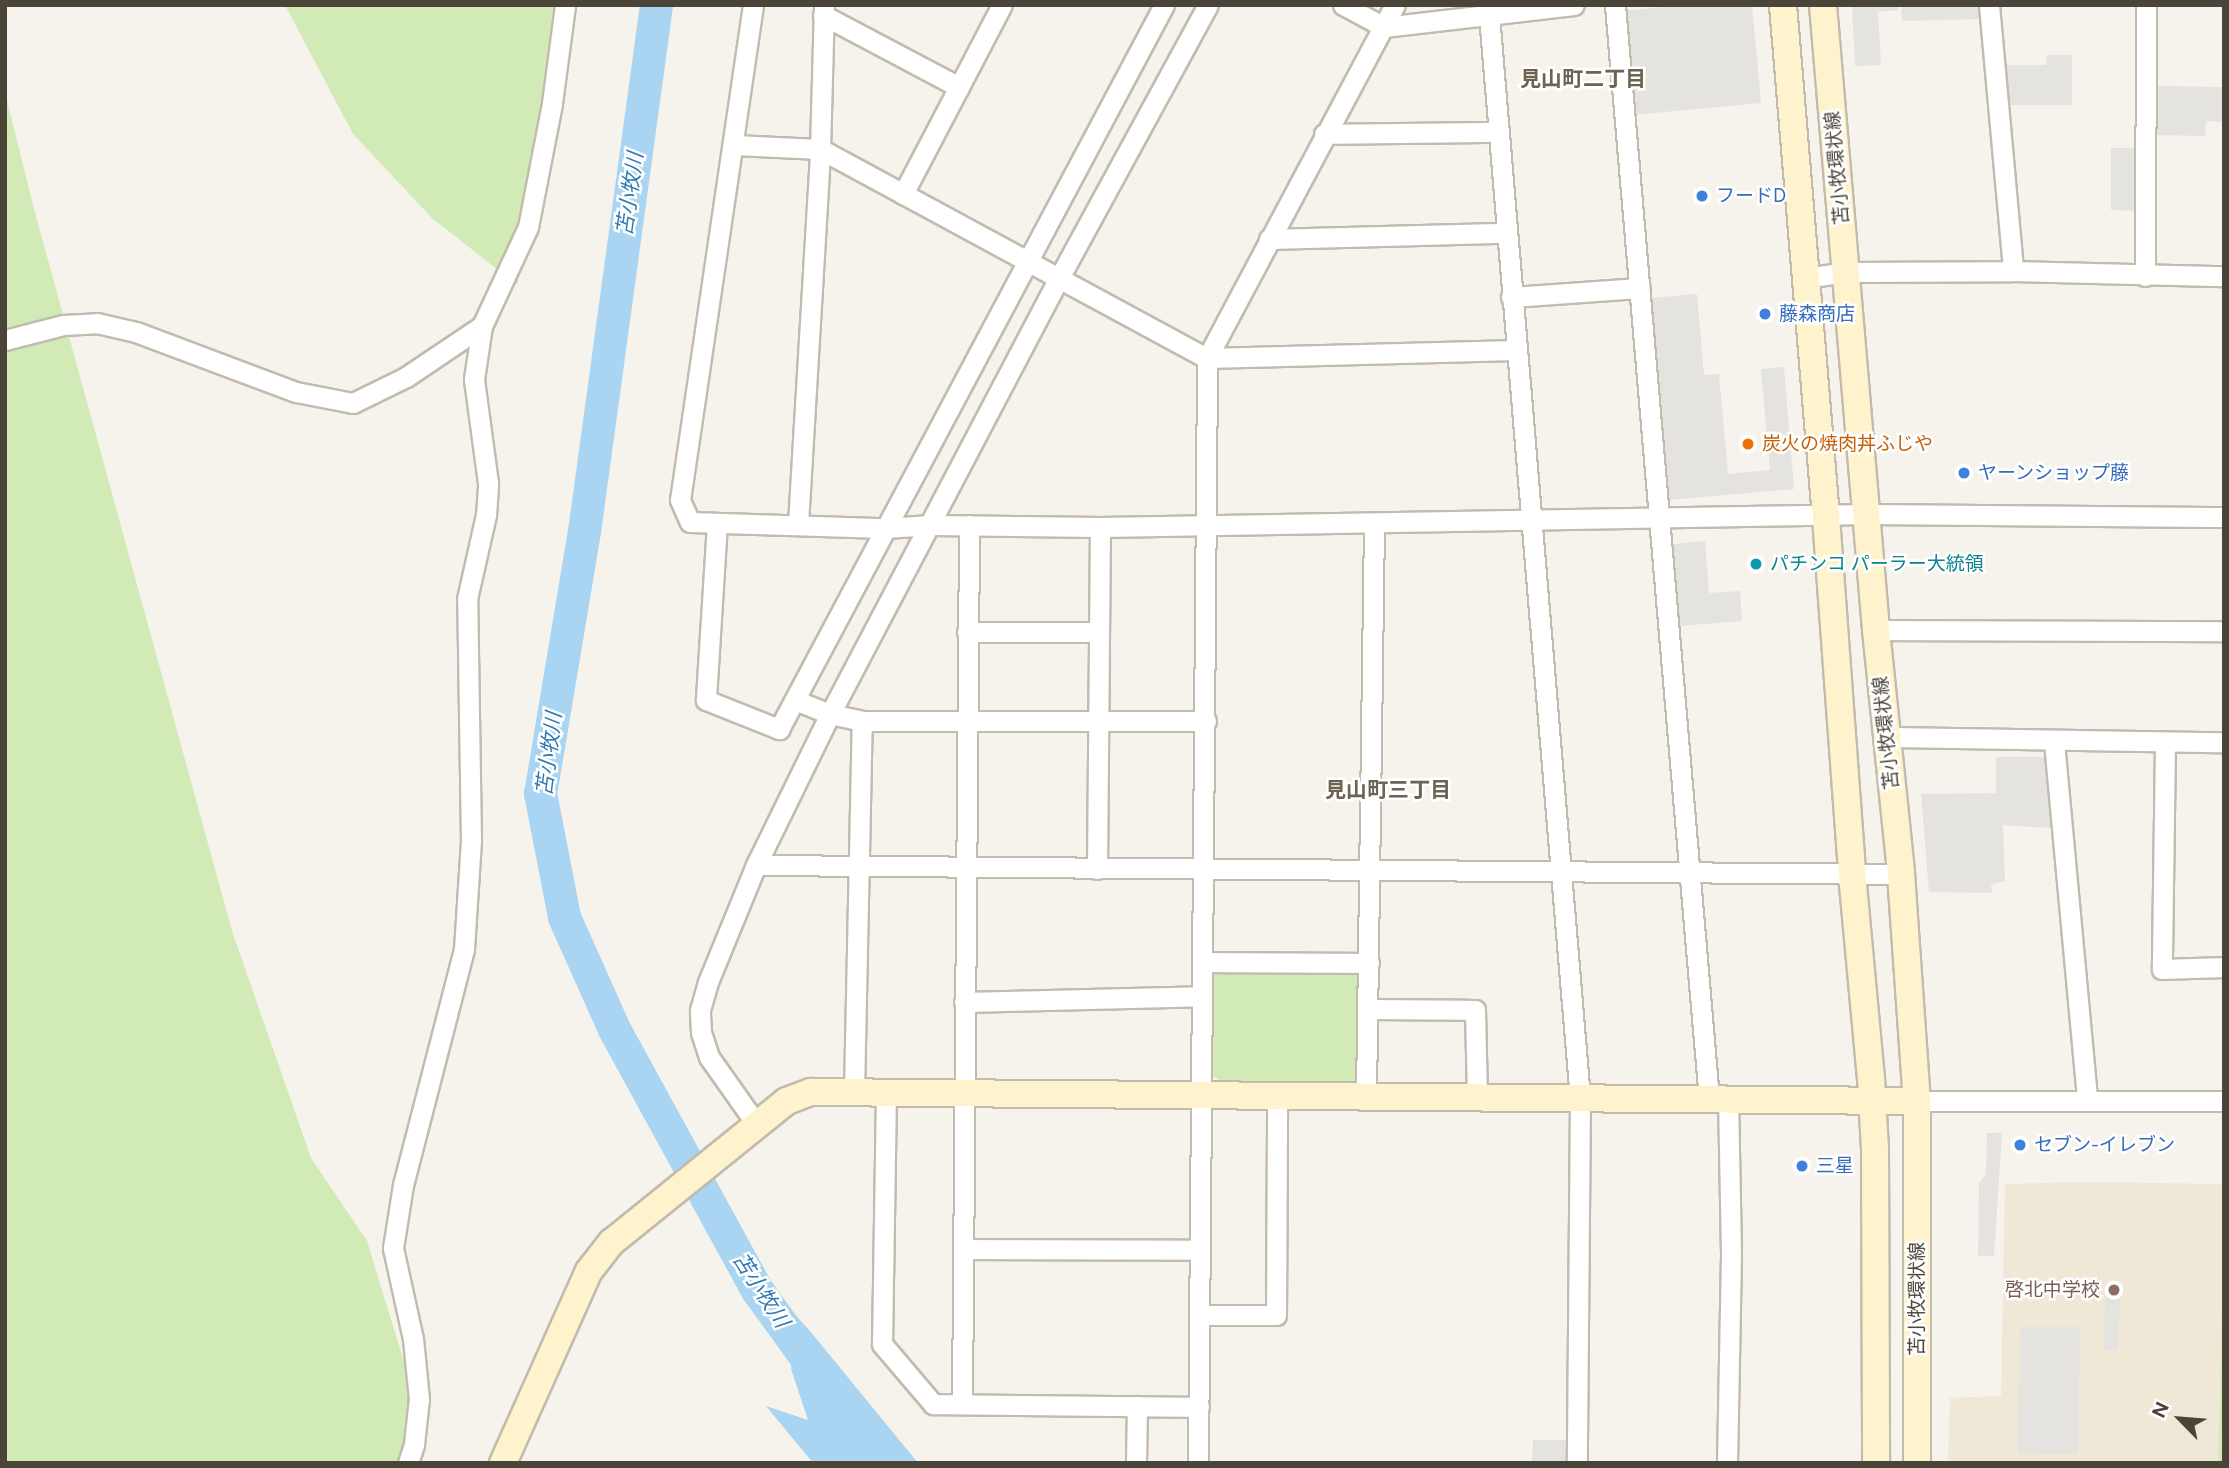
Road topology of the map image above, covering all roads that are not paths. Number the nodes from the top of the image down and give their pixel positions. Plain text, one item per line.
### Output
1 (565, 5) edge
2 (753, 5) edge
3 (1002, 5) edge
4 (1164, 5) edge
5 (1208, 5) edge
6 (1343, 5) edge
7 (1395, 5) edge
8 (1574, 5) edge
9 (1615, 5) edge
10 (1783, 5) edge
11 (1823, 5) edge
12 (1989, 5) edge
13 (2146, 5) edge
14 (824, 10) edge
15 (1489, 15) junction
16 (1384, 27) junction
17 (959, 87) junction
18 (1497, 132) junction
19 (1324, 134) junction
20 (734, 145) junction
21 (820, 149) junction
22 (903, 194) junction
23 (1505, 233) junction
24 (1269, 239) junction
25 (1028, 262) junction
26 (2012, 271) junction
27 (1846, 272) junction
28 (2145, 276) junction
29 (2224, 276) edge
30 (1059, 278) junction
31 (1805, 278) junction
32 (1640, 288) junction
33 (1511, 297) junction
34 (482, 326) junction
35 (5, 340) edge
36 (1516, 350) junction
37 (1207, 358) junction
38 (1868, 514) junction
39 (1826, 517) junction
40 (2224, 517) edge
41 (1660, 519) junction
42 (716, 523) junction
43 (1531, 523) junction
44 (798, 524) junction
45 (1374, 524) junction
46 (930, 525) junction
47 (969, 525) junction
48 (1100, 527) junction
49 (1207, 527) junction
50 (886, 528) junction
51 (1876, 630) junction
52 (2224, 631) edge
53 (967, 632) junction
54 (1099, 632) junction
55 (796, 700) junction
56 (830, 714) junction
57 (862, 721) junction
58 (1206, 721) junction
59 (966, 722) junction
60 (1098, 723) junction
61 (1887, 737) junction
62 (2054, 742) junction
63 (2165, 743) junction
64 (2224, 743) edge
65 (757, 865) junction
66 (857, 867) junction
67 (964, 867) junction
68 (1097, 869) junction
69 (1205, 869) junction
70 (1369, 871) junction
71 (1559, 872) junction
72 (1691, 873) junction
73 (1852, 874) junction
74 (1901, 874) junction
75 (1203, 961) junction
76 (1369, 963) junction
77 (2224, 967) edge
78 (1202, 996) junction
79 (964, 1002) junction
80 (1369, 1009) junction
81 (854, 1092) junction
82 (886, 1092) junction
83 (964, 1094) junction
84 (1199, 1095) junction
85 (1278, 1095) junction
86 (1366, 1096) junction
87 (1477, 1098) junction
88 (2087, 1098) junction
89 (1580, 1099) junction
90 (1719, 1099) junction
91 (1872, 1101) junction
92 (1917, 1101) junction
93 (2224, 1101) edge
94 (757, 1125) junction
95 (963, 1249) junction
96 (1199, 1250) junction
97 (1199, 1314) junction
98 (962, 1404) junction
99 (1137, 1406) junction
100 (1199, 1407) junction
101 (408, 1463) edge
102 (503, 1463) edge
103 (1136, 1463) edge
104 (1198, 1463) edge
105 (1577, 1463) edge
106 (1727, 1463) edge
107 (1876, 1463) edge
108 (1917, 1463) edge

1 - 34 street
2 - 20 street
3 - 17 street
4 - 25 street
5 - 30 street
6 - 16 street
7 - 16 street
8 - 15 street
9 - 32 street
10 - 31 main road
11 - 27 main road, 苫小牧環状線
12 - 26 street
13 - 28 street
14 - 17 street
14 - 21 street
15 - 16 street
15 - 18 street
16 - 19 street
17 - 22 street
18 - 19 street
18 - 23 street
19 - 24 street
20 - 21 street
20 - 42 street
21 - 22 street
21 - 44 street
22 - 25 street
23 - 24 street
23 - 33 street
24 - 37 street
25 - 30 street
25 - 50 street
26 - 27 street
26 - 28 street
27 - 31 street
27 - 38 main road, 苫小牧環状線
28 - 29 street
30 - 37 street
30 - 46 street
31 - 39 main road
32 - 33 street
32 - 41 street
33 - 36 street
34 - 35 street
34 - 101 street
36 - 37 street
36 - 43 street
37 - 49 street
38 - 39 street
38 - 40 street
38 - 51 main road, 苫小牧環状線
39 - 41 street
39 - 73 main road
41 - 43 street
41 - 72 street
42 - 44 street
42 - 55 street
43 - 45 street
43 - 71 street
44 - 50 street
45 - 49 street
45 - 70 street
46 - 47 street
46 - 50 street
46 - 56 street
47 - 48 street
47 - 53 street
48 - 49 street
48 - 54 street
49 - 58 street
50 - 55 street
51 - 52 street
51 - 61 main road, 苫小牧環状線
53 - 54 street
53 - 59 street
54 - 60 street
55 - 56 street
56 - 57 street
56 - 65 street
57 - 59 street
57 - 66 street
58 - 60 street
58 - 69 street
59 - 60 street
59 - 67 street
60 - 68 street
61 - 62 street
61 - 74 main road, 苫小牧環状線
62 - 63 street
62 - 88 street
63 - 64 street
63 - 77 street
65 - 66 street
65 - 94 street
66 - 67 street
66 - 81 street
67 - 68 street
67 - 79 street
68 - 69 street
69 - 70 street
69 - 75 street
70 - 71 street
70 - 76 street
71 - 72 street
71 - 89 street
72 - 73 street
72 - 90 street
73 - 74 street
73 - 91 main road
74 - 92 main road, 苫小牧環状線
75 - 76 street
75 - 78 street
76 - 80 street
78 - 79 street
78 - 84 street
79 - 83 street
80 - 86 street
80 - 87 street
81 - 82 main road
81 - 94 main road
82 - 83 main road
82 - 98 street
83 - 84 main road
83 - 95 street
84 - 85 main road
84 - 96 street
85 - 86 main road
85 - 97 street
86 - 87 main road
87 - 89 main road
88 - 92 street
88 - 93 street
89 - 90 main road
89 - 105 street
90 - 91 main road
90 - 106 street
91 - 92 main road
91 - 107 main road
92 - 108 main road, 苫小牧環状線
94 - 102 main road
95 - 96 street
95 - 98 street
96 - 97 street
97 - 100 street
98 - 99 street
99 - 100 street
99 - 103 street
100 - 104 street

